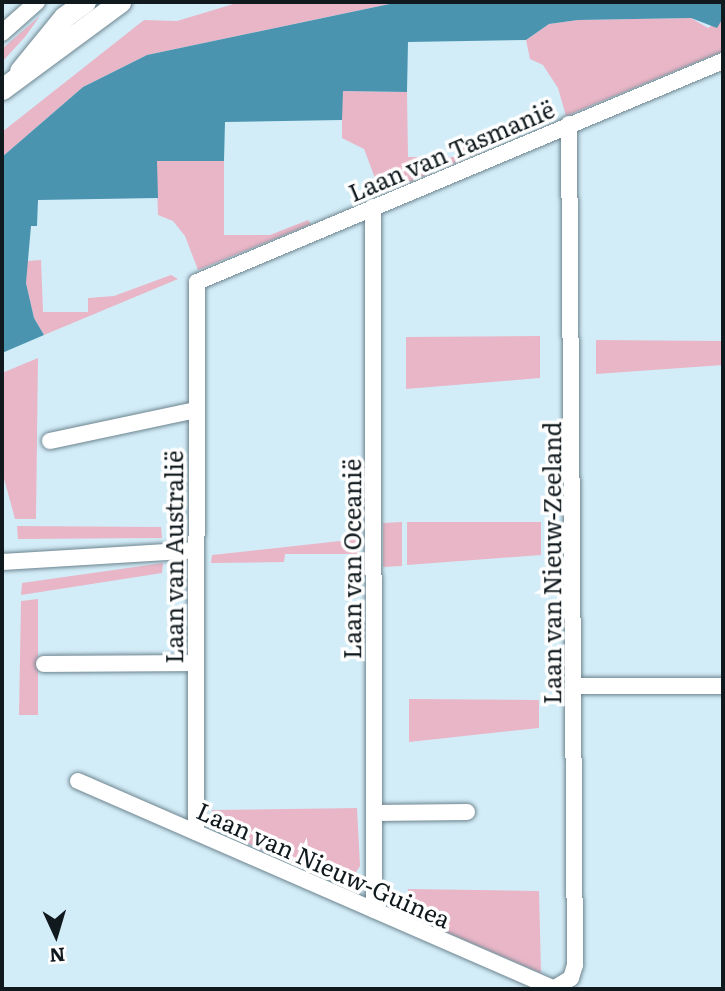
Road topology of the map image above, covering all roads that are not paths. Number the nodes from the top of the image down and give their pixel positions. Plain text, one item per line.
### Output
1 (37, 2) edge
2 (85, 2) edge
3 (120, 2) edge
4 (2, 33) edge
5 (723, 61) edge
6 (10, 82) edge
7 (569, 124) junction
8 (373, 208) junction
9 (197, 282) joint
10 (196, 410) junction
11 (50, 441) dead end
12 (196, 550) junction
13 (2, 562) edge
14 (196, 663) junction
15 (44, 664) dead end
16 (723, 685) edge
17 (574, 686) junction
18 (78, 781) dead end
19 (467, 812) dead end
20 (374, 813) junction
21 (196, 832) junction
22 (374, 910) junction
23 (553, 989) edge

1 - 4 street
2 - 6 main road
3 - 6 main road
5 - 7 street, Laan van Tasmanië
7 - 8 street, Laan van Tasmanië
7 - 17 street, Laan van Nieuw-Zeeland
8 - 9 street, Laan van Tasmanië
8 - 20 street, Laan van Oceanië
9 - 10 street, Laan van Australië
10 - 11 street
10 - 12 street, Laan van Australië
12 - 13 street
12 - 14 street, Laan van Australië
14 - 15 street
14 - 21 street, Laan van Australië
16 - 17 street
17 - 23 street, Laan van Nieuw-Zeeland
18 - 21 street, Laan van Nieuw-Guinea
19 - 20 street
20 - 22 street, Laan van Oceanië
21 - 22 street, Laan van Nieuw-Guinea
22 - 23 street, Laan van Nieuw-Guinea

